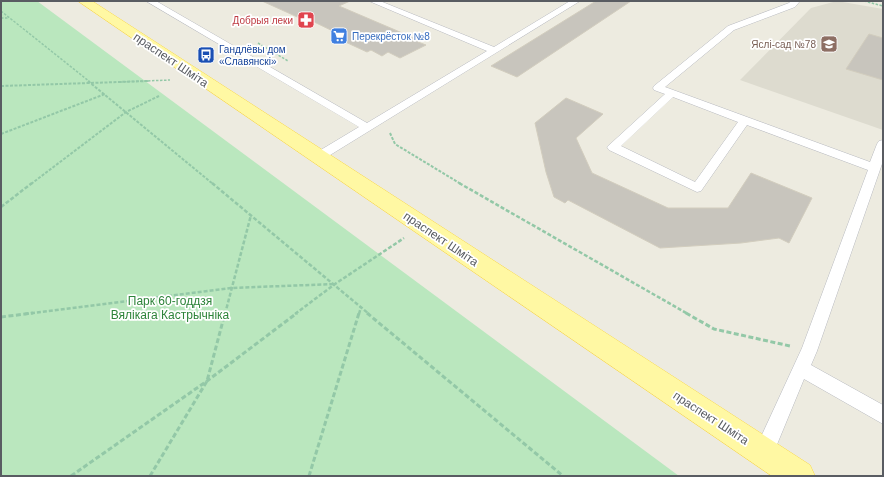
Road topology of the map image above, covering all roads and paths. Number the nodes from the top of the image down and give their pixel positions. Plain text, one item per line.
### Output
1 (84, 1) edge
2 (150, 1) edge
3 (373, 1) edge
4 (576, 1) edge
5 (796, 1) edge
6 (864, 1) edge
7 (883, 6) edge
8 (1, 11) edge
9 (1, 18) edge
10 (9, 18) junction
11 (256, 42) dead end
12 (493, 50) junction
13 (288, 61) dead end
14 (200, 79) junction
15 (90, 82) junction
16 (1, 86) edge
17 (672, 93) junction
18 (104, 94) junction
19 (159, 96) dead end
20 (126, 112) junction
21 (383, 117) junction
22 (745, 120) junction
23 (366, 127) junction
24 (1, 134) edge
25 (883, 144) edge
26 (318, 157) junction
27 (874, 168) junction
28 (1, 207) edge
29 (251, 215) junction
30 (421, 226) junction
31 (335, 284) junction
32 (231, 288) junction
33 (361, 307) junction
34 (1, 317) edge
35 (809, 351) junction
36 (800, 368) junction
37 (207, 381) junction
38 (883, 415) edge
39 (764, 452) junction
40 (71, 476) edge
41 (150, 476) edge
42 (309, 476) edge
43 (563, 476) edge
44 (799, 476) edge

1 - 14 main road, праспект Шміта
2 - 23 lane
3 - 12 lane
4 - 12 lane
5 - 17 lane
6 - 7 path
8 - 10 path
9 - 10 path
10 - 15 path
11 - 13 path
12 - 21 lane
14 - 15 path
14 - 26 main road, праспект Шміта
15 - 16 path
15 - 18 path
17 - 22 lane
17 - 22 lane
18 - 20 path
18 - 24 path
19 - 20 path
20 - 28 path
20 - 29 path
21 - 23 lane
21 - 35 path
22 - 27 lane
23 - 26 lane
25 - 27 lane
26 - 30 main road, праспект Шміта
27 - 35 lane
29 - 31 path
29 - 32 path
30 - 31 path
30 - 39 main road, праспект Шміта
31 - 32 path
31 - 33 path
31 - 37 path
32 - 34 path
32 - 37 path
33 - 42 path
33 - 43 path
35 - 36 lane
36 - 38 lane
36 - 39 lane
37 - 40 path
37 - 41 path
39 - 44 main road, праспект Шміта

